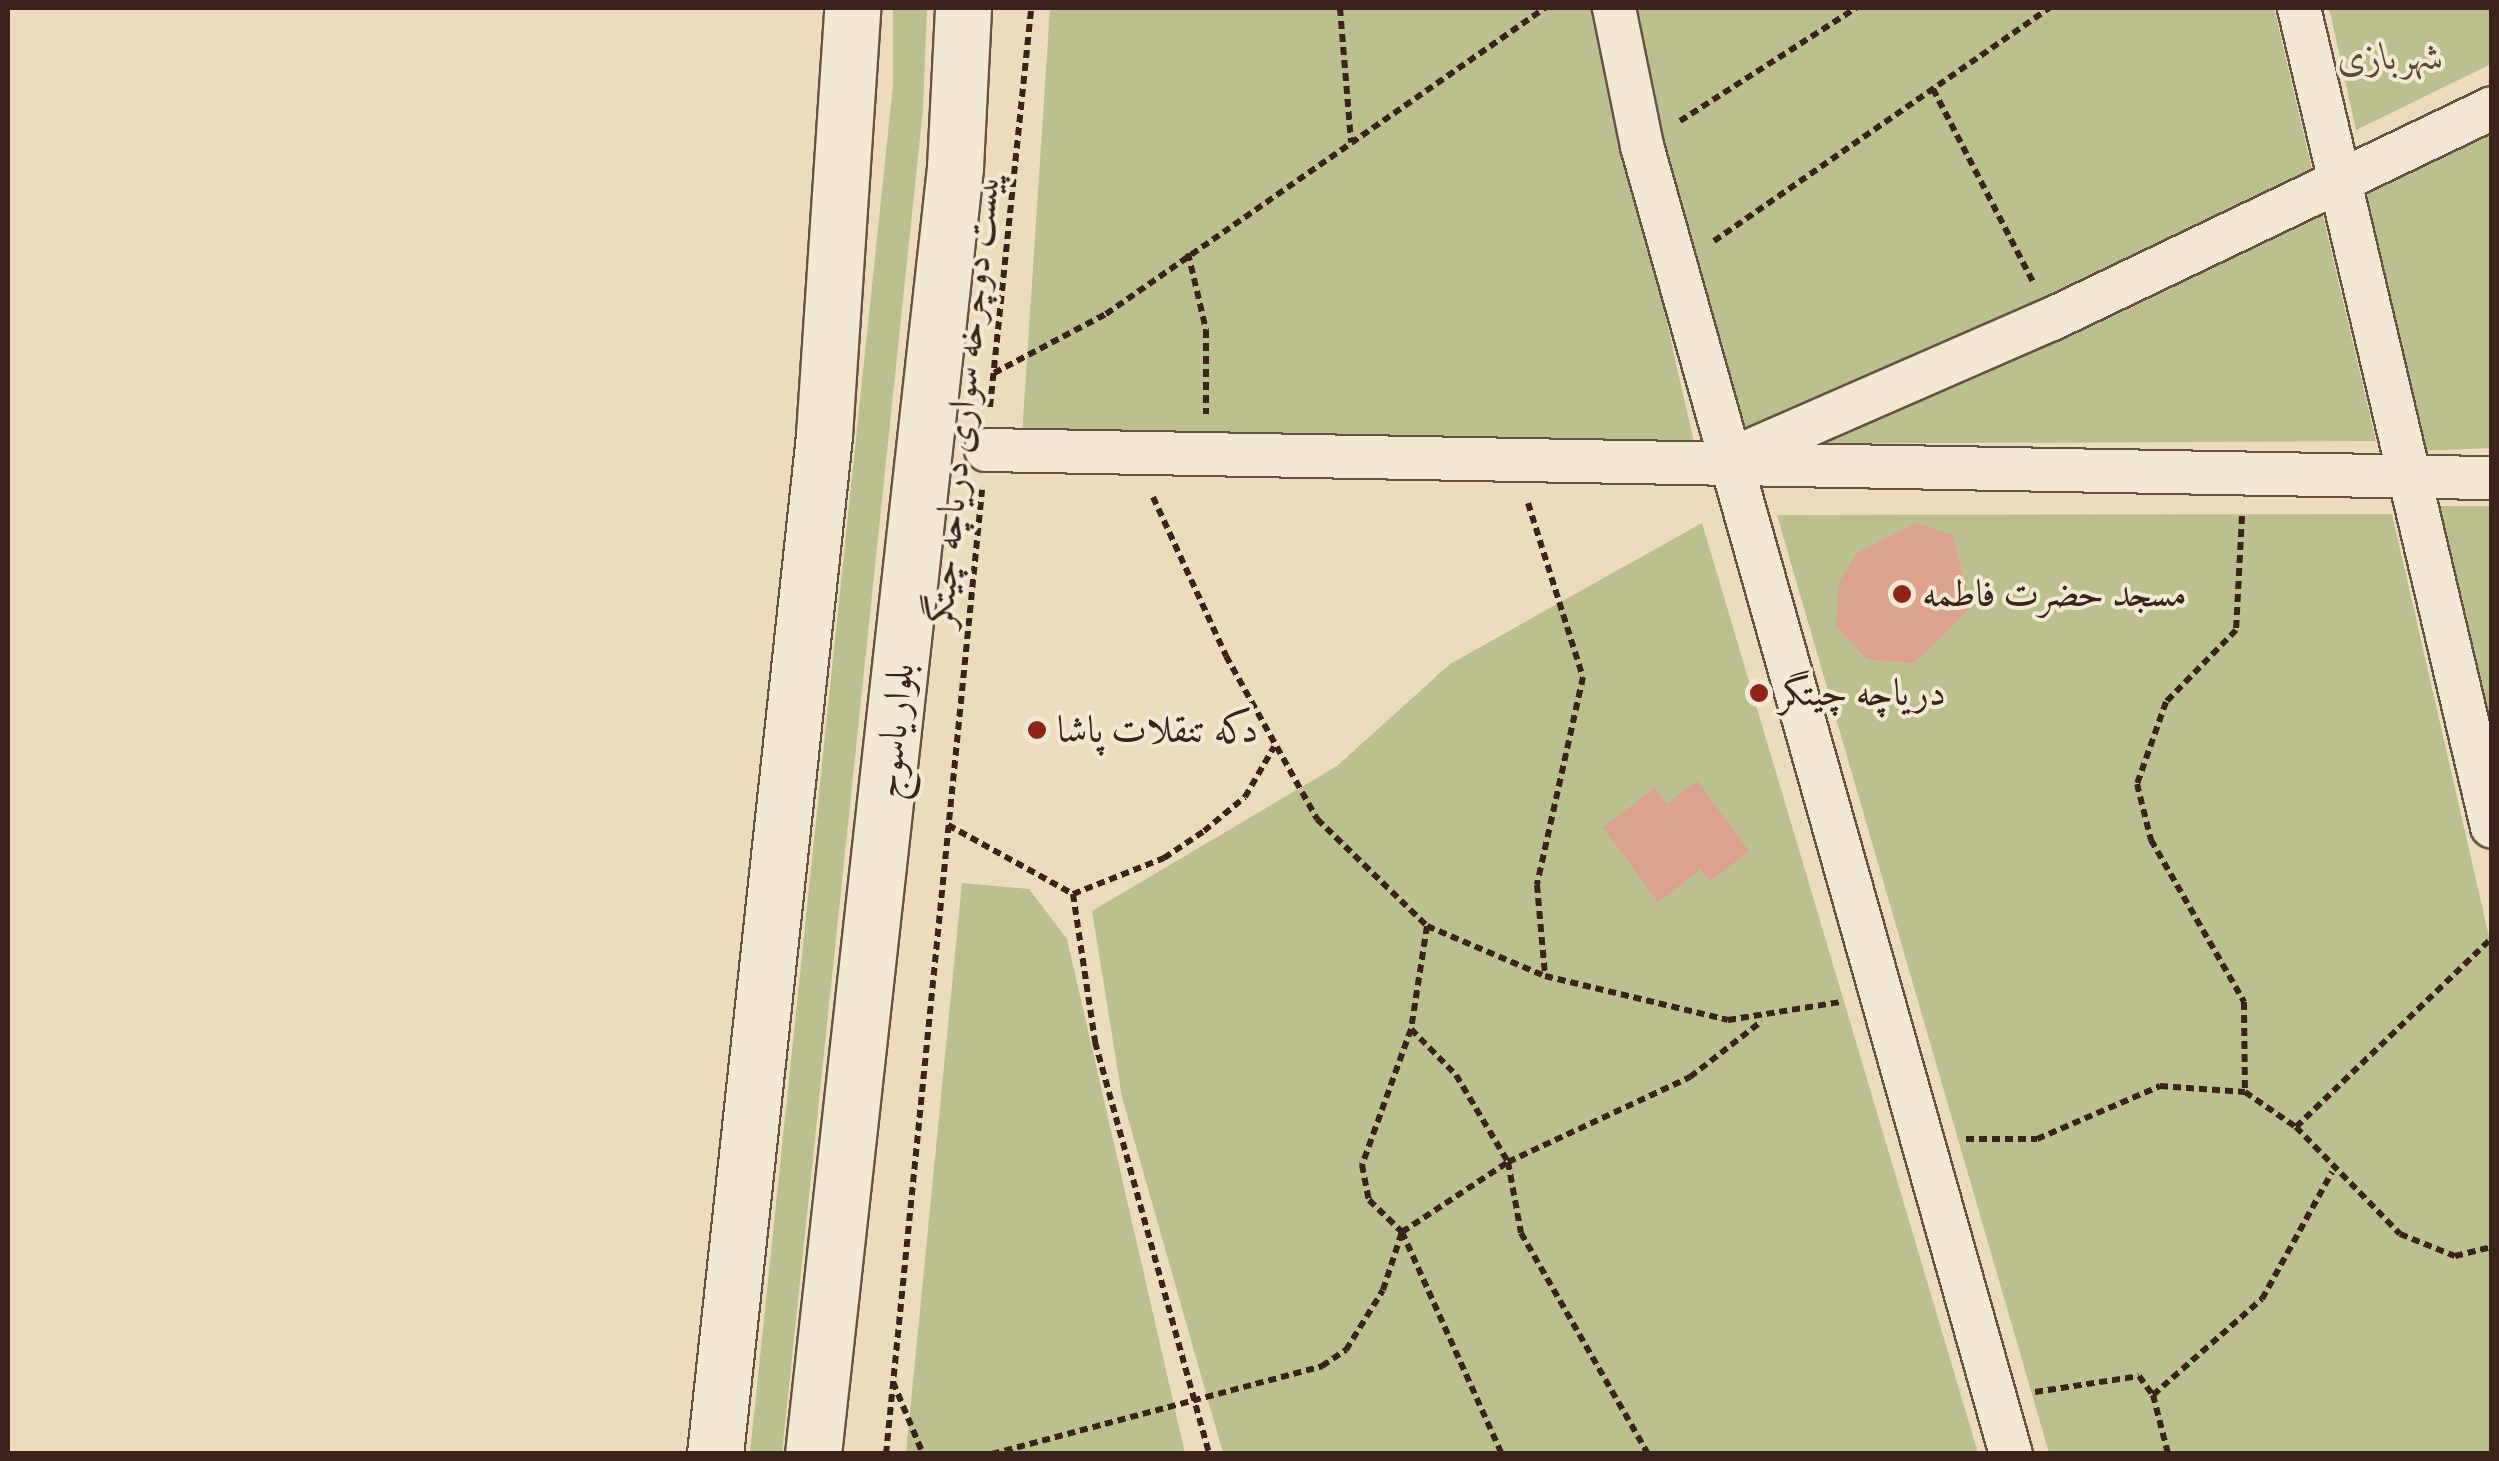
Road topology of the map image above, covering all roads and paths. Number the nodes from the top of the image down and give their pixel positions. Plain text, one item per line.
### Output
1 (852, 8) edge
2 (963, 8) edge
3 (1031, 8) edge
4 (1340, 8) edge
5 (1544, 8) edge
6 (1614, 8) edge
7 (1856, 8) edge
8 (2049, 8) edge
9 (2299, 8) edge
10 (1933, 89) junction
11 (2492, 108) edge
12 (1350, 143) junction
13 (1642, 146) junction
14 (2340, 178) junction
15 (1188, 254) junction
16 (1677, 269) junction
17 (2052, 319) junction
18 (993, 373) junction
19 (986, 450) junction
20 (1130, 456) junction
21 (1204, 456) junction
22 (1510, 458) junction
23 (1730, 459) junction
24 (2410, 476) junction
25 (2492, 478) edge
26 (2244, 480) junction
27 (1274, 746) junction
28 (948, 825) junction
29 (2492, 827) edge
30 (1072, 894) junction
31 (1427, 926) junction
32 (2492, 938) edge
33 (1545, 976) junction
34 (1880, 991) junction
35 (1763, 1020) junction
36 (1411, 1029) junction
37 (2246, 1092) junction
38 (2296, 1127) junction
39 (1921, 1130) junction
40 (1508, 1162) junction
41 (2332, 1172) junction
42 (1402, 1232) junction
43 (2492, 1247) edge
44 (893, 1382) junction
45 (2153, 1395) junction
46 (1200, 1404) junction
47 (1998, 1408) junction
48 (715, 1454) edge
49 (813, 1454) edge
50 (886, 1454) edge
51 (924, 1454) edge
52 (992, 1454) edge
53 (1209, 1454) edge
54 (1502, 1454) edge
55 (1648, 1454) edge
56 (2011, 1454) edge
57 (2168, 1454) edge

1 - 48 main road
2 - 49 main road, بلوار یاسوج
3 - 18 path, پیست دوچرخه سواری دریاچه چیتگر
4 - 12 path
5 - 12 path
6 - 13 street
7 - 13 path
8 - 10 path
9 - 14 street
10 - 16 path
10 - 17 path
11 - 14 street
12 - 15 path
13 - 16 street
14 - 17 street
14 - 24 street
15 - 18 path
15 - 21 path
16 - 23 street
17 - 23 street
18 - 19 path, پیست دوچرخه سواری دریاچه چیتگر
19 - 20 street
19 - 28 path, پیست دوچرخه سواری دریاچه چیتگر
20 - 21 street
20 - 27 path
21 - 22 street
22 - 23 street
22 - 33 path
23 - 26 street
23 - 34 street
24 - 25 street
24 - 26 street
24 - 29 street
26 - 37 path
27 - 30 path
27 - 31 path
28 - 30 path
28 - 44 path, پیست دوچرخه سواری دریاچه چیتگر
30 - 46 path
31 - 33 path
31 - 36 path
32 - 38 path
33 - 35 path
34 - 35 path
34 - 39 street
35 - 40 path
36 - 40 path
36 - 42 path
37 - 38 path
37 - 39 path
38 - 41 path
39 - 47 street
40 - 42 path
40 - 55 path
41 - 43 path
41 - 45 path
42 - 46 path
42 - 54 path
44 - 50 path, پیست دوچرخه سواری دریاچه چیتگر
44 - 51 path
45 - 47 path
45 - 57 path
46 - 52 path
46 - 53 path
47 - 56 street

